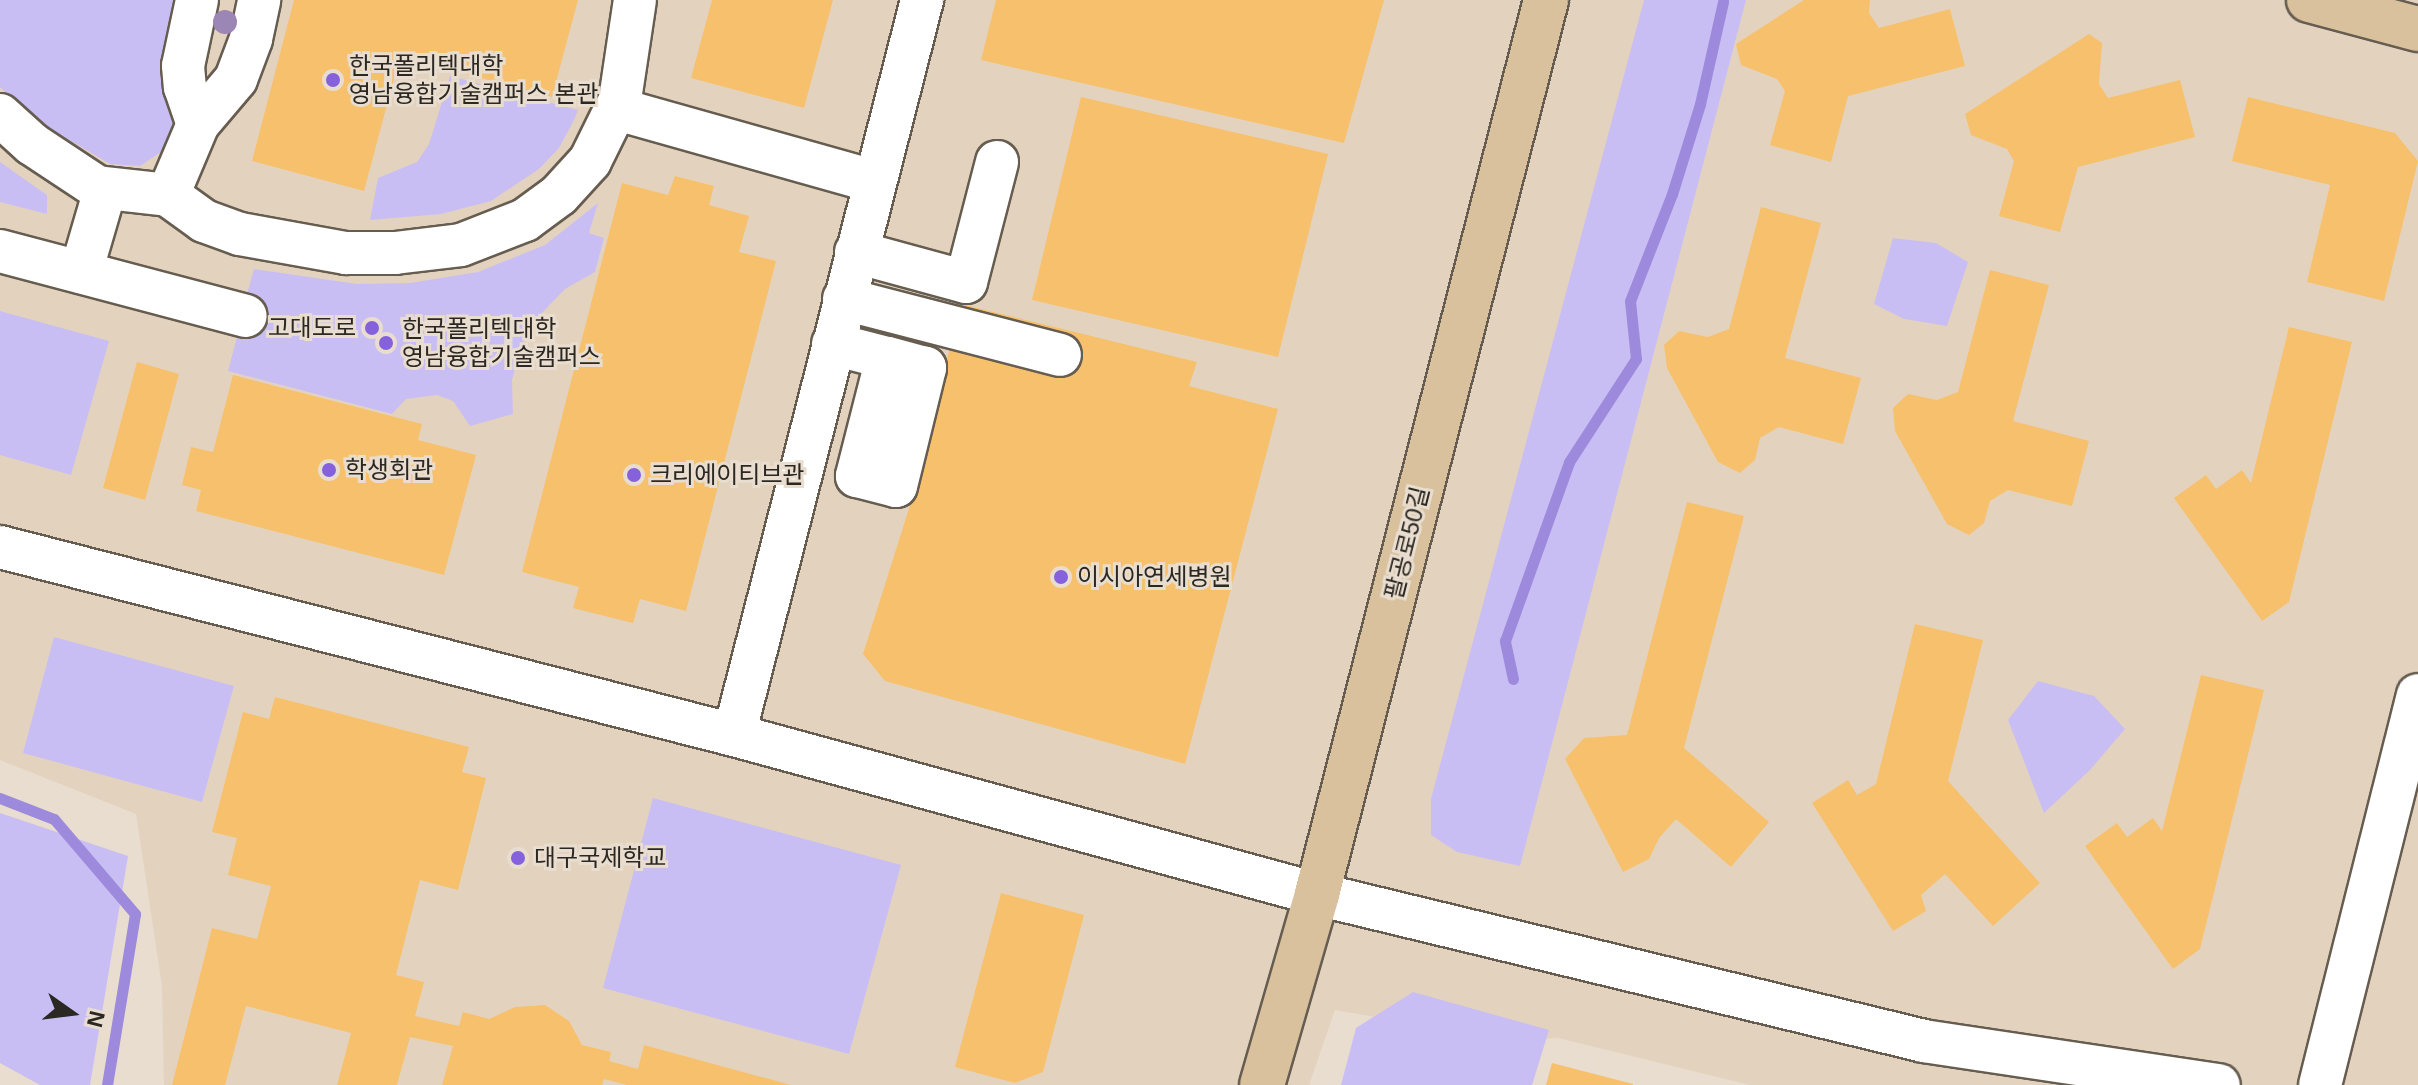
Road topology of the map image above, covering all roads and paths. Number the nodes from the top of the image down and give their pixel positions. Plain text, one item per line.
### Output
1 (197, 0) edge
2 (259, 0) edge
3 (635, 0) edge
4 (922, 0) edge
5 (1546, 0) edge
6 (2309, 0) edge
7 (2418, 29) edge
8 (617, 109) junction
9 (0, 115) edge
10 (198, 124) junction
11 (997, 162) dead end
12 (874, 181) junction
13 (105, 190) junction
14 (168, 195) junction
15 (0, 251) edge
16 (856, 252) junction
17 (81, 272) junction
18 (844, 299) junction
19 (246, 316) dead end
20 (833, 344) junction
21 (1060, 355) dead end
22 (887, 358) dead end
23 (0, 547) edge
24 (2418, 695) edge
25 (734, 735) junction
26 (1317, 894) junction
27 (1262, 1085) edge
28 (2219, 1085) edge
29 (2320, 1085) edge

1 - 10 street
2 - 10 street
3 - 8 street
4 - 12 street
5 - 26 main road, 팔공로50길
6 - 7 main road
8 - 12 street
8 - 14 street
9 - 13 street
10 - 14 street
11 - 16 street
12 - 16 street
13 - 14 street
13 - 17 street
15 - 17 street
16 - 18 street
17 - 19 street
18 - 20 street
18 - 21 street
20 - 22 street
20 - 25 street
23 - 25 street
24 - 29 street
25 - 26 street
26 - 27 main road, 팔공로50길
26 - 28 street

